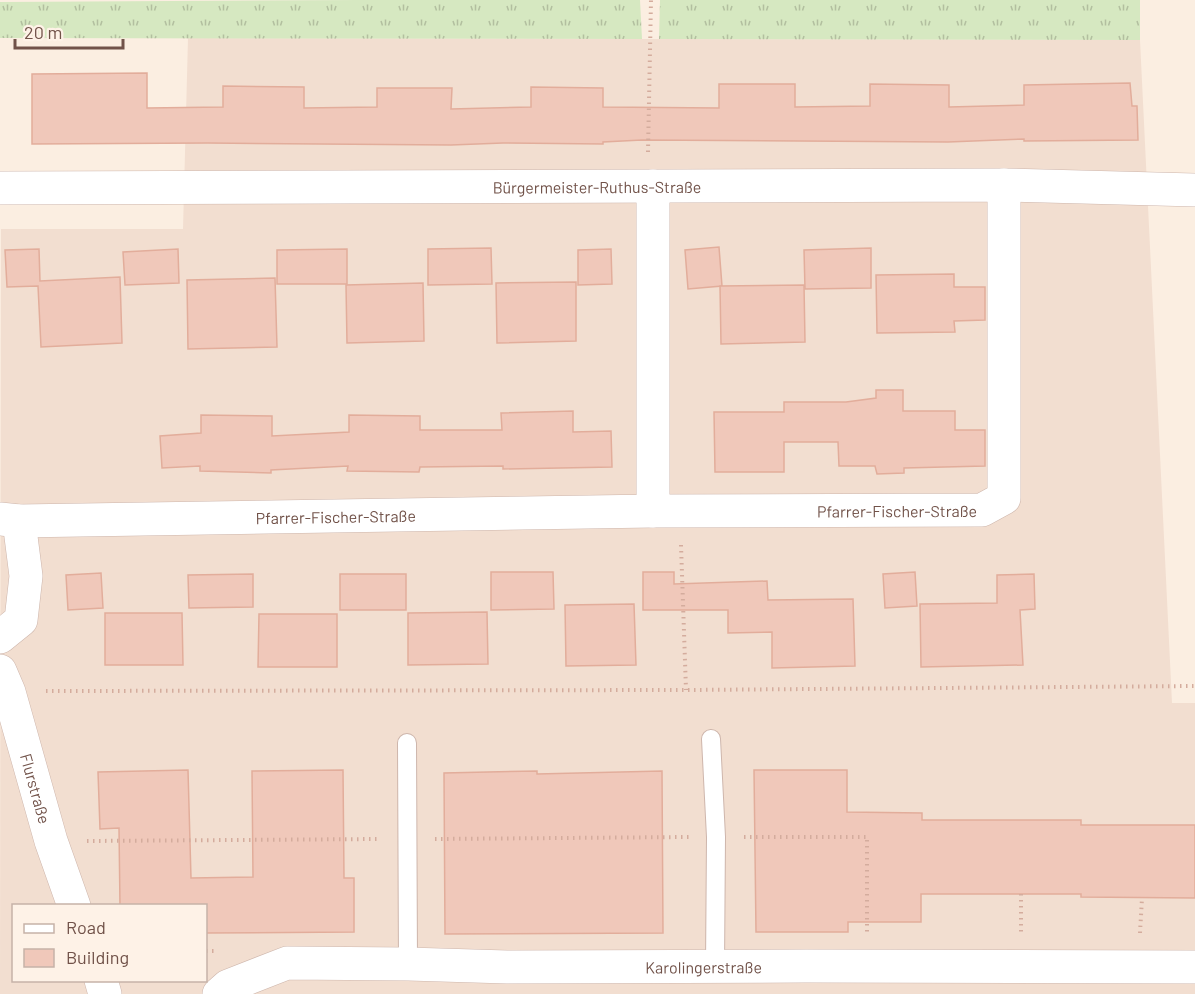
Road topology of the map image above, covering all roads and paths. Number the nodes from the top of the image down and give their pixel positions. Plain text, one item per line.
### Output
1 (651, 0) edge
2 (1005, 185) junction
3 (650, 186) junction
4 (0, 189) edge
5 (1195, 190) edge
6 (667, 511) junction
7 (10, 520) edge
8 (0, 637) edge
9 (5, 681) edge
10 (1195, 686) edge
11 (687, 690) junction
12 (711, 739) dead end
13 (407, 743) dead end
14 (716, 837) junction
15 (408, 839) junction
16 (51, 841) junction
17 (73, 904) edge
18 (408, 963) junction
19 (715, 966) junction
20 (868, 966) junction
21 (1195, 967) edge
22 (219, 994) edge

1 - 3 path
2 - 3 street, Bürgermeister-Ruthus-Straße
2 - 5 street, Bürgermeister-Ruthus-Straße
2 - 6 street, Pfarrer-Fischer-Straße
3 - 4 street, Bürgermeister-Ruthus-Straße
3 - 6 street
6 - 7 street, Pfarrer-Fischer-Straße
6 - 11 path
7 - 8 street
9 - 11 path
9 - 16 street, Flurstraße
10 - 11 path
12 - 14 lane
13 - 15 lane
14 - 15 path
14 - 19 lane
14 - 20 path
15 - 16 path
15 - 18 lane
16 - 17 street, Flurstraße
18 - 19 street, Karolingerstraße
18 - 22 street, Karolingerstraße
19 - 20 street, Karolingerstraße
20 - 21 street, Karolingerstraße

